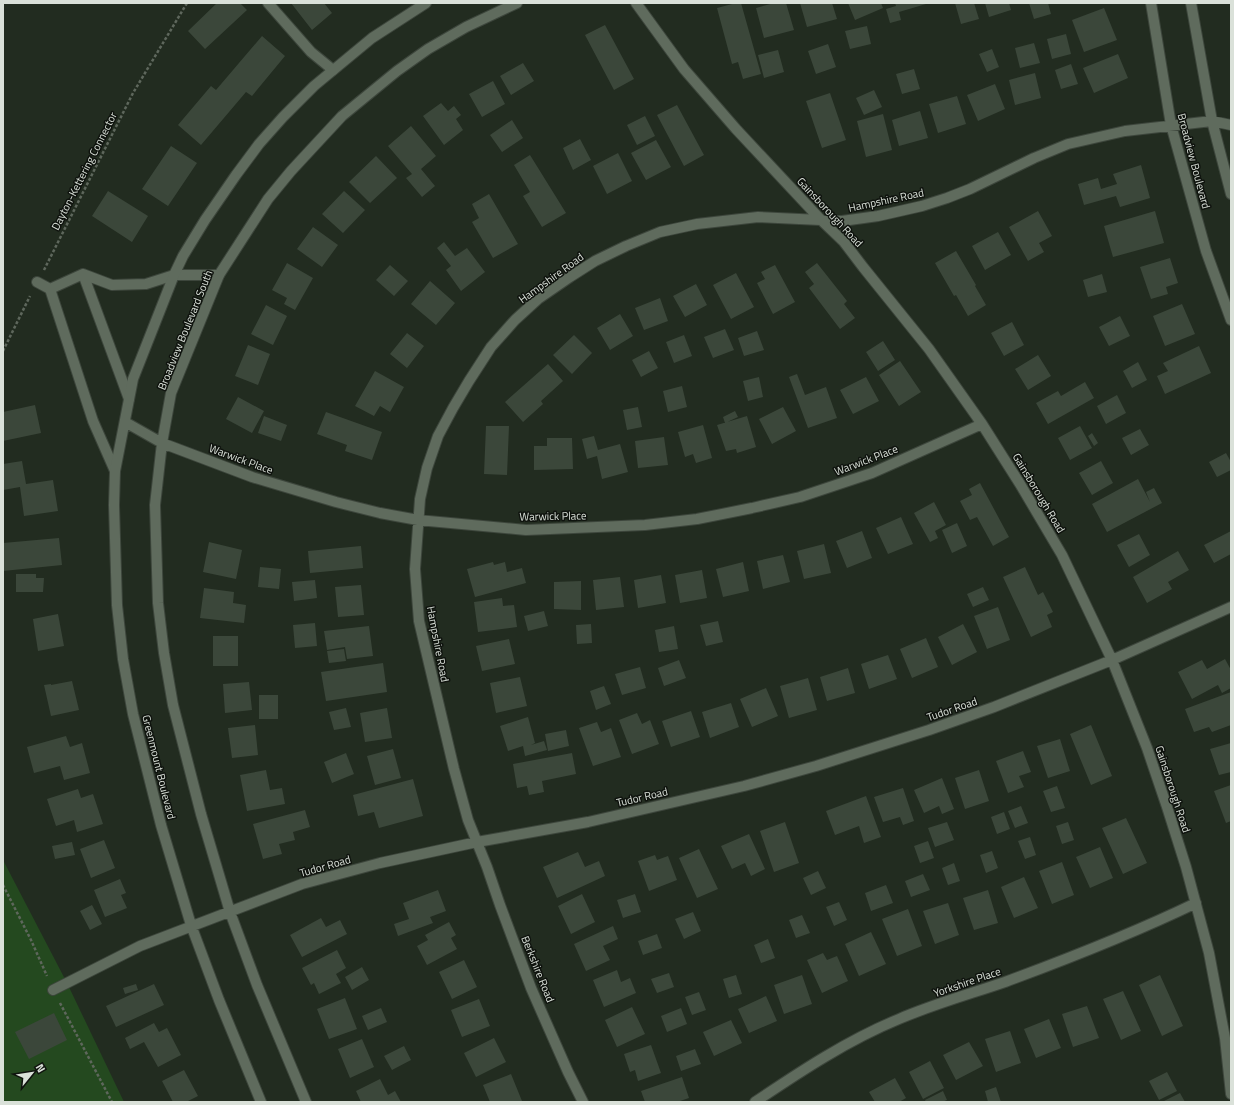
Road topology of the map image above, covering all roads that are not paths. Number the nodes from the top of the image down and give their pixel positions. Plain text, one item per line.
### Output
1 (268, 3) edge
2 (426, 3) edge
3 (517, 3) edge
4 (636, 3) edge
5 (1151, 3) edge
6 (1191, 3) edge
7 (333, 70) junction
8 (1212, 121) junction
9 (1171, 125) junction
10 (1231, 125) edge
11 (1231, 194) edge
12 (821, 220) junction
13 (83, 274) junction
14 (174, 275) junction
15 (219, 275) junction
16 (37, 282) road end
17 (50, 289) junction
18 (1231, 320) edge
19 (129, 399) junction
20 (125, 422) junction
21 (982, 424) junction
22 (162, 443) junction
23 (115, 471) junction
24 (418, 520) junction
25 (1231, 607) edge
26 (1112, 660) junction
27 (477, 842) junction
28 (1196, 903) junction
29 (230, 912) junction
30 (191, 925) junction
31 (54, 990) road end
32 (1231, 1094) edge
33 (261, 1102) edge
34 (306, 1102) edge
35 (583, 1102) edge
36 (755, 1102) edge

1 - 7 street
2 - 7 street
3 - 15 street, Broadview Boulevard South
4 - 12 street, Gainsborough Road
5 - 9 street, Broadview Boulevard
6 - 8 street
7 - 14 street
8 - 9 street, Hampshire Road
8 - 10 street, Hampshire Road
8 - 11 street
9 - 12 street, Hampshire Road
9 - 18 street, Broadview Boulevard
12 - 21 street, Gainsborough Road
12 - 24 street, Hampshire Road
13 - 14 street
13 - 17 street
13 - 19 street
14 - 15 street
14 - 19 street
15 - 22 street, Broadview Boulevard South
16 - 17 street
17 - 23 street
19 - 20 street
20 - 22 street, Warwick Place
20 - 23 street, Greenmount Boulevard
21 - 24 street, Warwick Place
21 - 26 street, Gainsborough Road
22 - 24 street, Warwick Place
22 - 29 street
23 - 30 street, Greenmount Boulevard
24 - 27 street, Hampshire Road
25 - 26 street, Tudor Road
26 - 27 street, Tudor Road
26 - 28 street, Gainsborough Road
27 - 29 street, Tudor Road
27 - 35 street, Berkshire Road
28 - 32 street, Gainsborough Road
28 - 36 street, Yorkshire Place
29 - 30 street, Tudor Road
29 - 34 street
30 - 31 street, Tudor Road
30 - 33 street, Greenmount Boulevard

